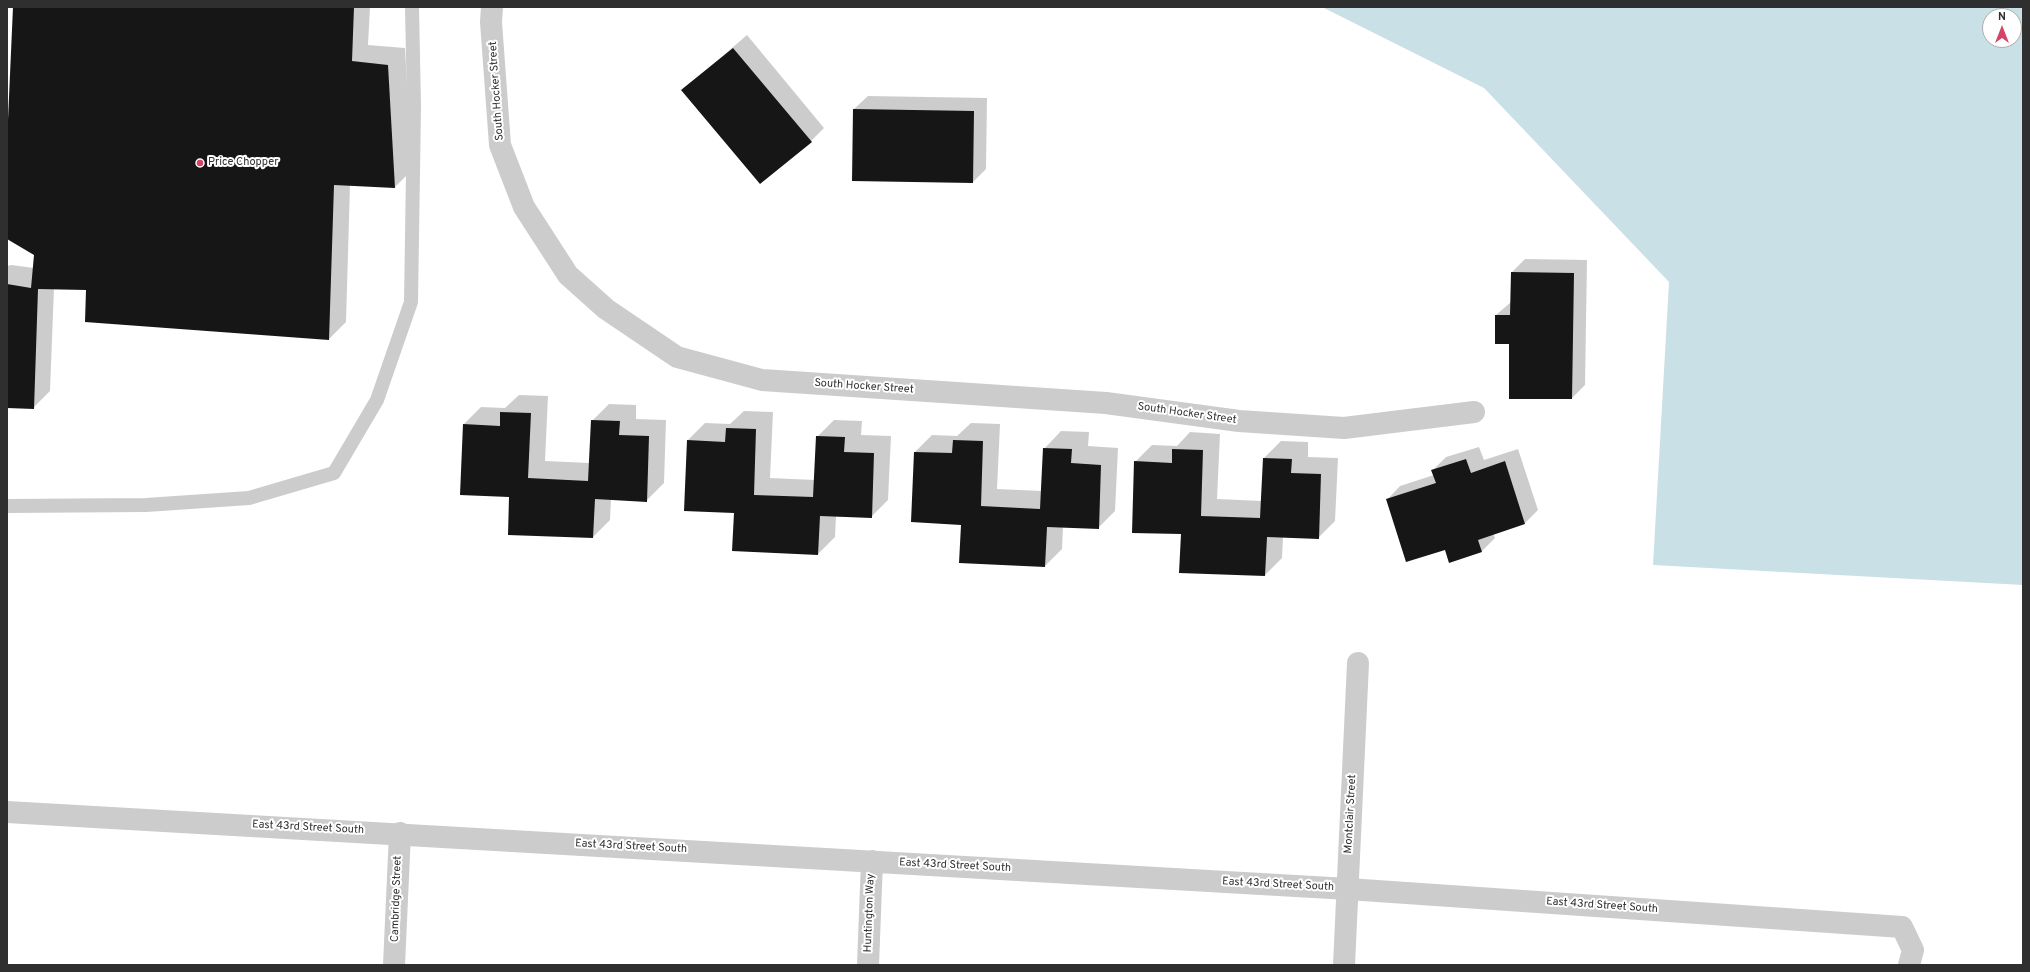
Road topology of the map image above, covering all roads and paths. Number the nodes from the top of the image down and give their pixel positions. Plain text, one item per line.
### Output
1 (412, 7) edge
2 (492, 7) edge
3 (1474, 412) dead end
4 (7, 506) edge
5 (1358, 663) dead end
6 (7, 812) edge
7 (400, 833) junction
8 (872, 861) junction
9 (1348, 889) junction
10 (394, 965) edge
11 (868, 965) edge
12 (1344, 965) edge
13 (1909, 965) edge

1 - 4 lane
2 - 3 street, South Hocker Street
5 - 9 street, Montclair Street
6 - 7 street, East 43rd Street South
7 - 8 street, East 43rd Street South
7 - 10 street, Cambridge Street
8 - 9 street, East 43rd Street South
8 - 11 street, Huntington Way
9 - 12 street, Montclair Street
9 - 13 street, East 43rd Street South

